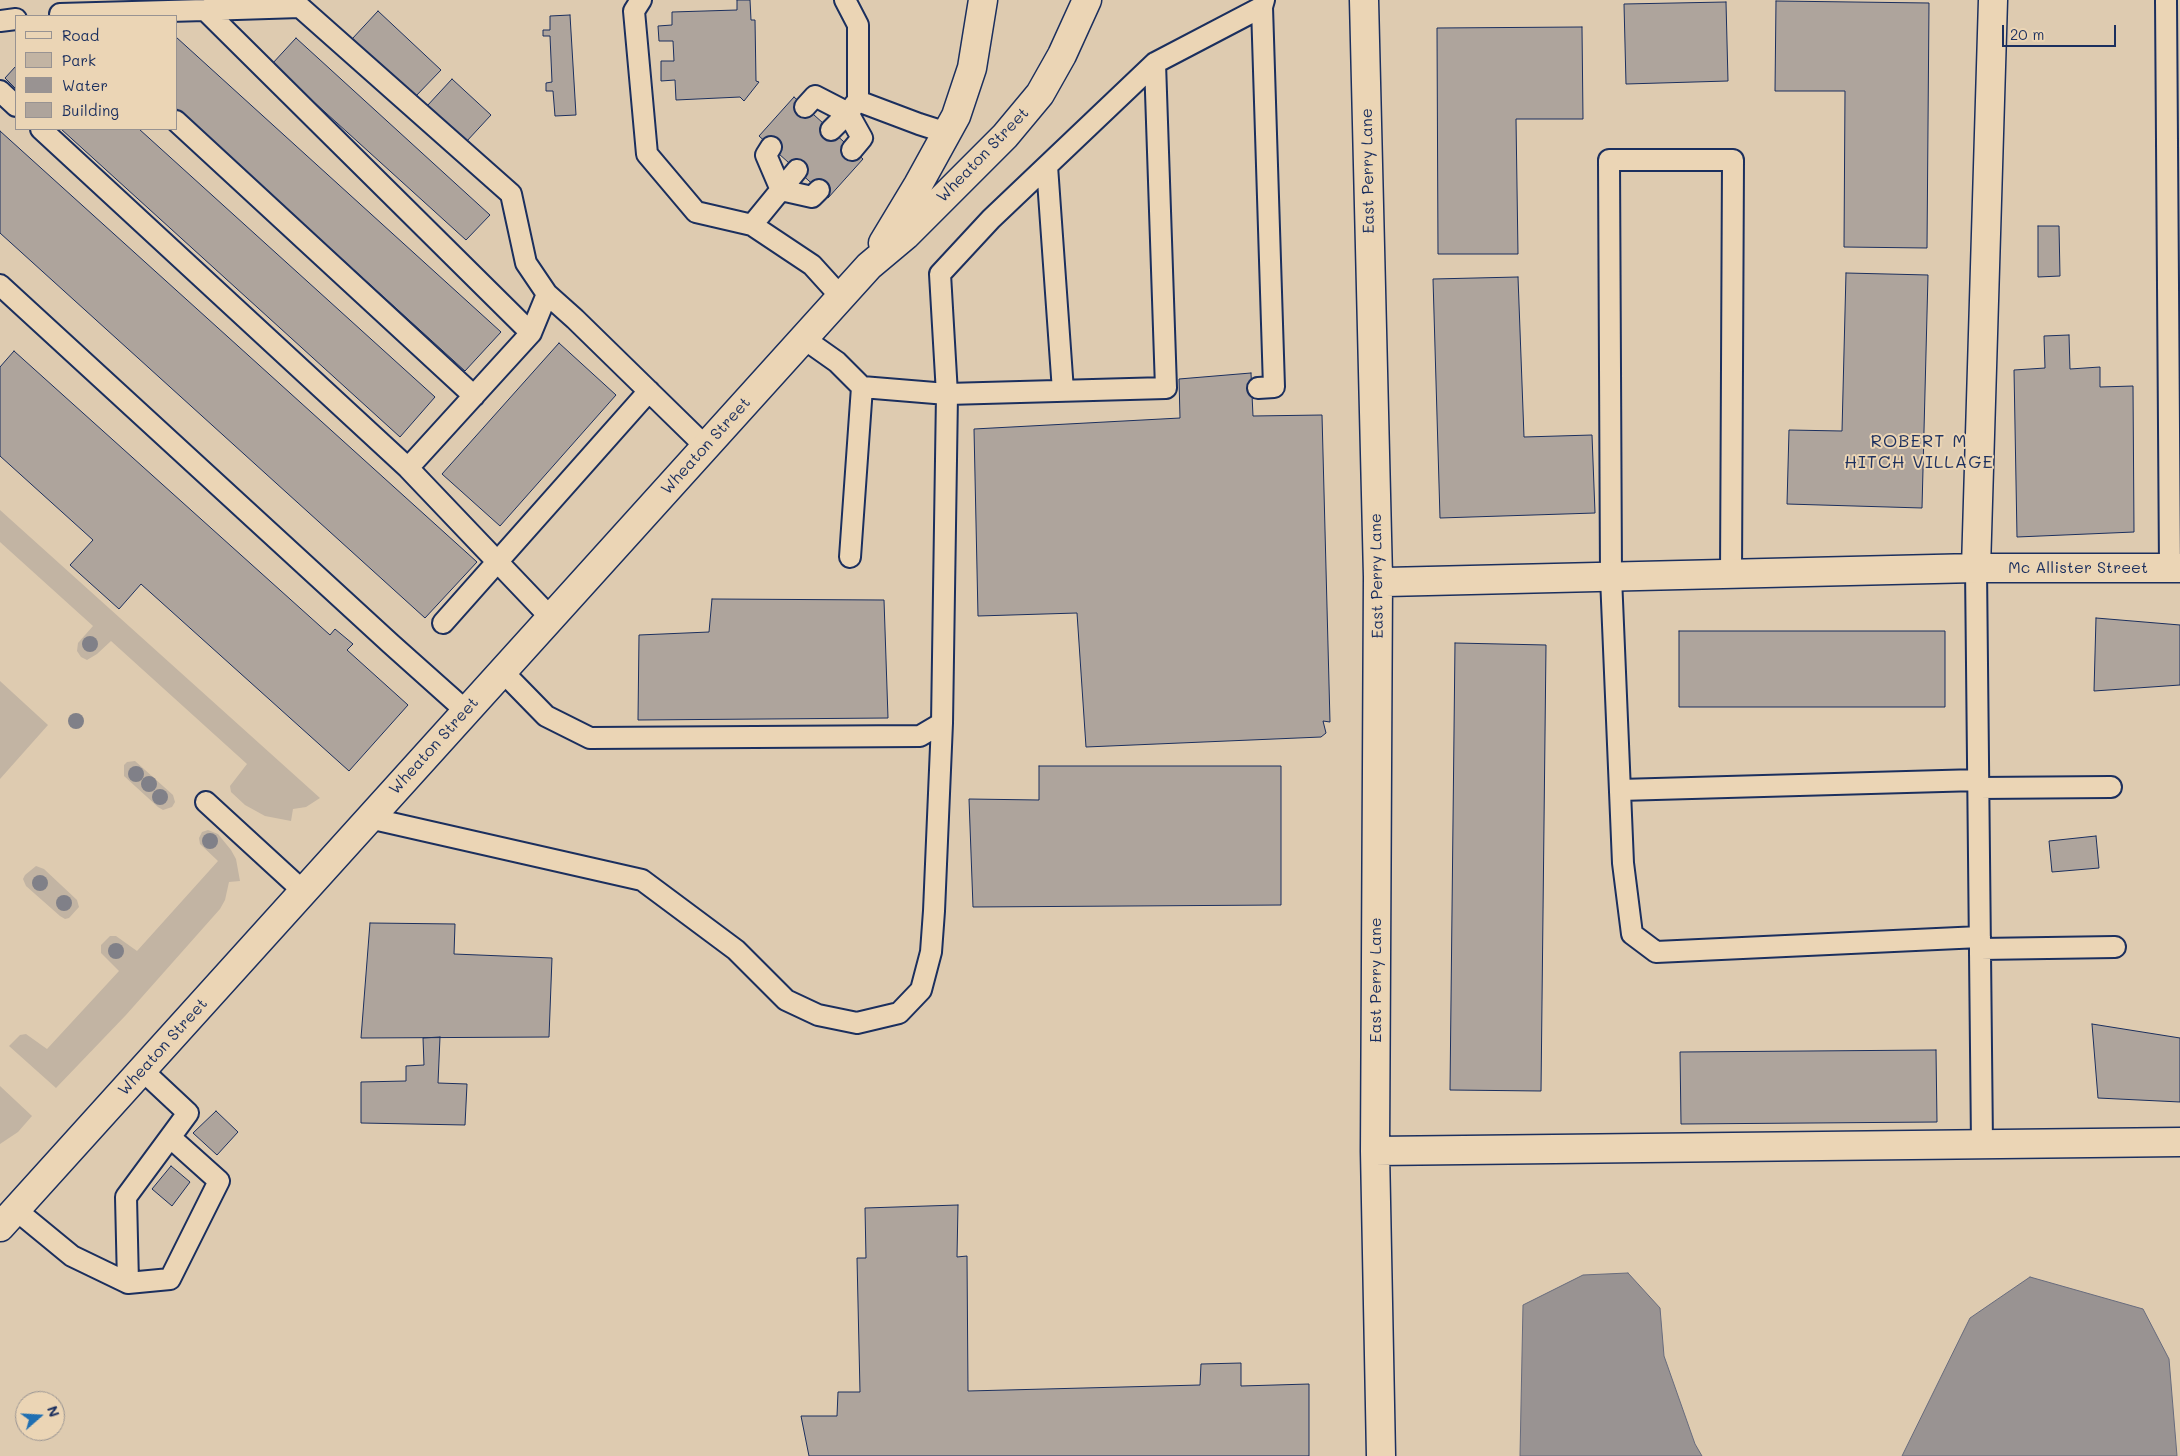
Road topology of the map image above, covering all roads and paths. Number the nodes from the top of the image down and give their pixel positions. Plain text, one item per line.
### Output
1 (641, 0) edge
2 (845, 0) edge
3 (983, 0) edge
4 (1087, 0) edge
5 (1364, 0) edge
6 (1993, 0) edge
7 (2166, 0) edge
8 (1263, 4) edge
9 (205, 10) junction
10 (80, 15) edge
11 (15, 19) edge
12 (0, 21) edge
13 (1155, 63) junction
14 (0, 91) edge
15 (15, 105) edge
16 (805, 107) dead end
17 (853, 107) junction
18 (178, 124) edge
19 (42, 130) edge
20 (831, 130) dead end
21 (947, 133) junction
22 (771, 147) dead end
23 (852, 150) dead end
24 (1047, 166) junction
25 (797, 170) dead end
26 (781, 190) junction
27 (819, 190) dead end
28 (752, 225) junction
29 (869, 266) junction
30 (0, 285) edge
31 (547, 294) junction
32 (841, 297) junction
33 (531, 333) junction
34 (803, 338) junction
35 (862, 387) junction
36 (1258, 388) dead end
37 (649, 391) junction
38 (1064, 391) junction
39 (947, 394) junction
40 (474, 396) junction
41 (706, 447) junction
42 (408, 468) junction
43 (850, 557) dead end
44 (497, 561) junction
45 (1976, 568) junction
46 (2175, 568) edge
47 (1731, 574) junction
48 (1378, 577) junction
49 (1611, 577) junction
50 (551, 618) junction
51 (443, 623) dead end
52 (503, 672) junction
53 (466, 711) junction
54 (942, 723) junction
55 (1978, 784) junction
56 (2111, 786) dead end
57 (1620, 790) junction
58 (206, 802) dead end
59 (368, 818) junction
60 (304, 891) junction
61 (1980, 943) junction
62 (2115, 946) dead end
63 (142, 1070) junction
64 (171, 1138) junction
65 (2180, 1142) edge
66 (1982, 1144) junction
67 (1375, 1151) junction
68 (8, 1219) edge
69 (128, 1283) junction
70 (1381, 1456) edge

1 - 28 lane
2 - 17 lane
3 - 21 street, Wheaton Street
4 - 29 street, Wheaton Street
5 - 48 street, East Perry Lane
6 - 45 street
7 - 46 lane
8 - 13 lane
8 - 36 lane
9 - 10 lane
9 - 31 lane
9 - 33 lane
11 - 12 lane
13 - 24 lane
13 - 38 lane
14 - 15 lane
16 - 17 lane
17 - 20 lane
17 - 21 lane
17 - 23 lane
18 - 40 lane
19 - 42 lane
21 - 29 street, Wheaton Street
22 - 26 lane
24 - 38 lane
24 - 39 lane
25 - 26 lane
26 - 27 lane
26 - 28 lane
28 - 32 lane
29 - 32 street, Wheaton Street
30 - 53 lane
31 - 33 lane
31 - 37 lane
32 - 34 street, Wheaton Street
33 - 40 lane
34 - 35 lane
34 - 41 street, Wheaton Street
35 - 39 lane
35 - 43 lane
37 - 41 lane
37 - 44 lane
38 - 39 lane
39 - 54 lane
40 - 42 lane
41 - 50 street, Wheaton Street
42 - 44 lane
44 - 50 lane
44 - 51 lane
45 - 46 street, Mc Allister Street
45 - 47 street, Mc Allister Street
45 - 55 lane
47 - 49 street, Mc Allister Street
47 - 49 lane
48 - 49 street, Mc Allister Street
48 - 67 street, East Perry Lane
49 - 57 lane
50 - 52 street, Wheaton Street
52 - 53 street, Wheaton Street
52 - 54 lane
53 - 59 street, Wheaton Street
54 - 59 lane
55 - 56 lane
55 - 57 lane
55 - 61 lane
57 - 61 lane
58 - 60 lane
59 - 60 street, Wheaton Street
60 - 63 street, Wheaton Street
61 - 62 lane
61 - 66 lane
63 - 64 lane
63 - 68 street, Wheaton Street
64 - 69 lane
64 - 69 lane
65 - 66 street
66 - 67 street
67 - 70 street, East Perry Lane
68 - 69 lane

